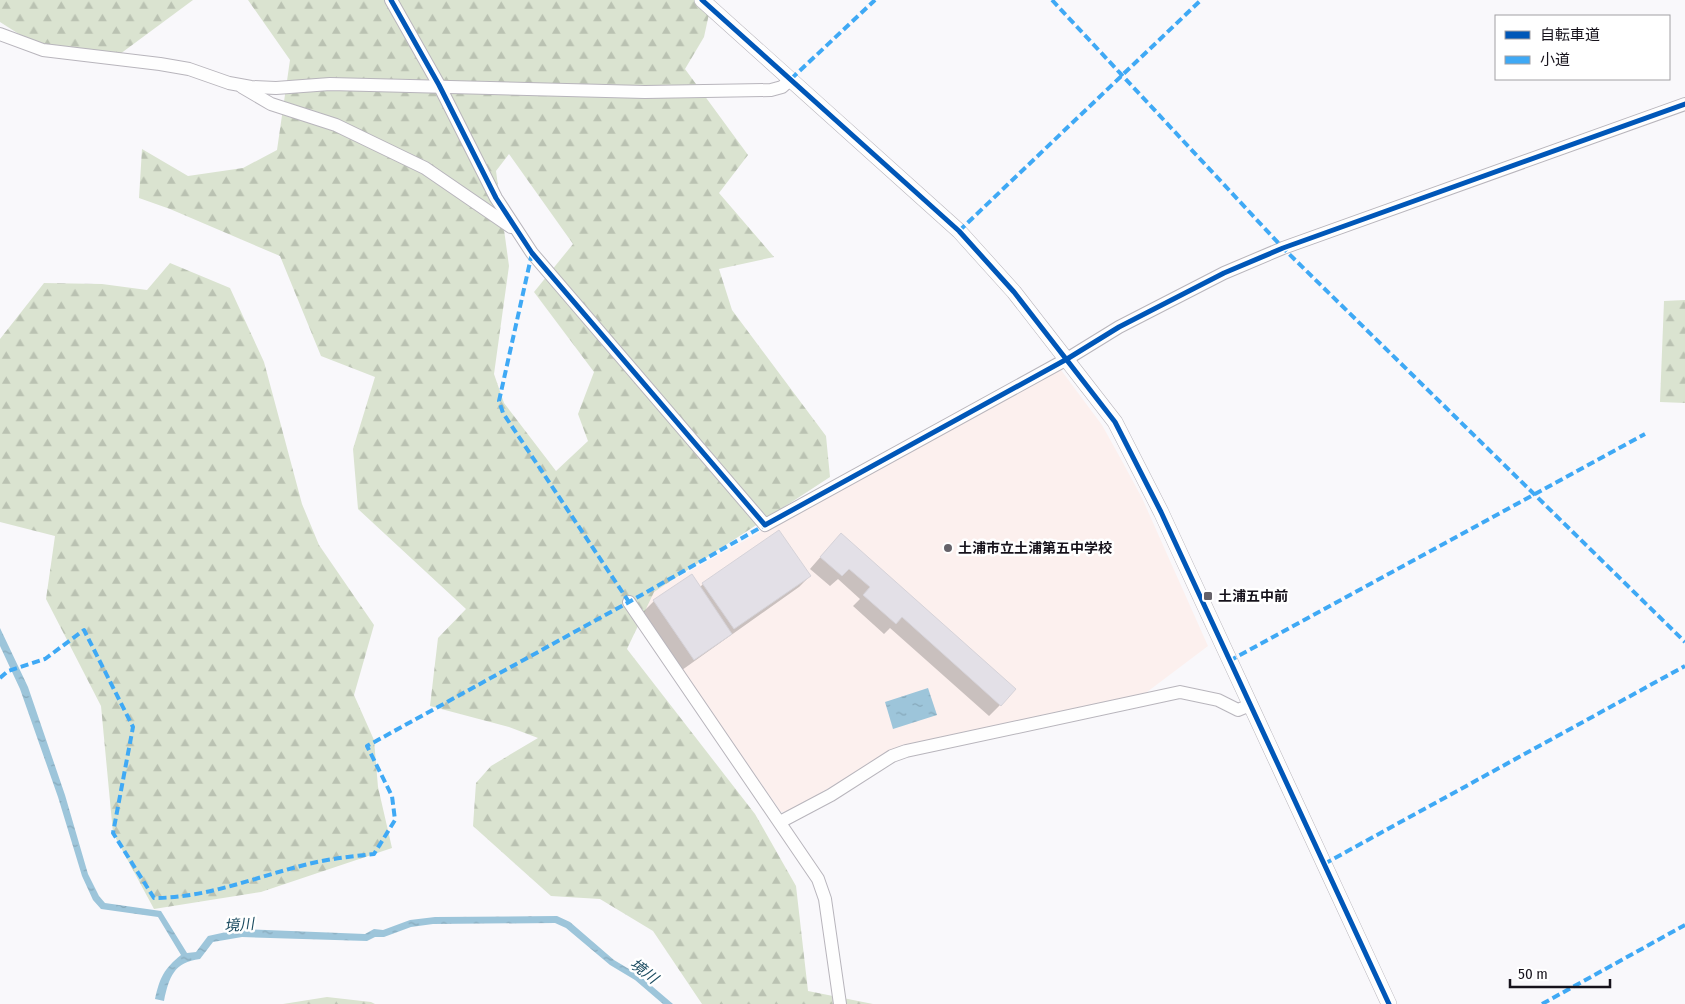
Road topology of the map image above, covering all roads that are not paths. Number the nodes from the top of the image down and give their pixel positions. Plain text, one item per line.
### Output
1 (392, 0) edge
2 (702, 0) edge
3 (0, 34) edge
4 (791, 79) junction
5 (238, 85) junction
6 (439, 85) junction
7 (1685, 104) edge
8 (518, 231) junction
9 (1068, 358) junction
10 (629, 602) dead end
11 (1250, 705) junction
12 (780, 822) junction
13 (840, 1004) edge
14 (1389, 1004) edge

1 - 6 street
2 - 4 street
3 - 5 street
4 - 6 street
4 - 9 street
5 - 6 street
5 - 8 street
6 - 8 street
7 - 9 street
8 - 9 street
9 - 11 street
10 - 12 street
11 - 12 street
11 - 14 street
12 - 13 street

